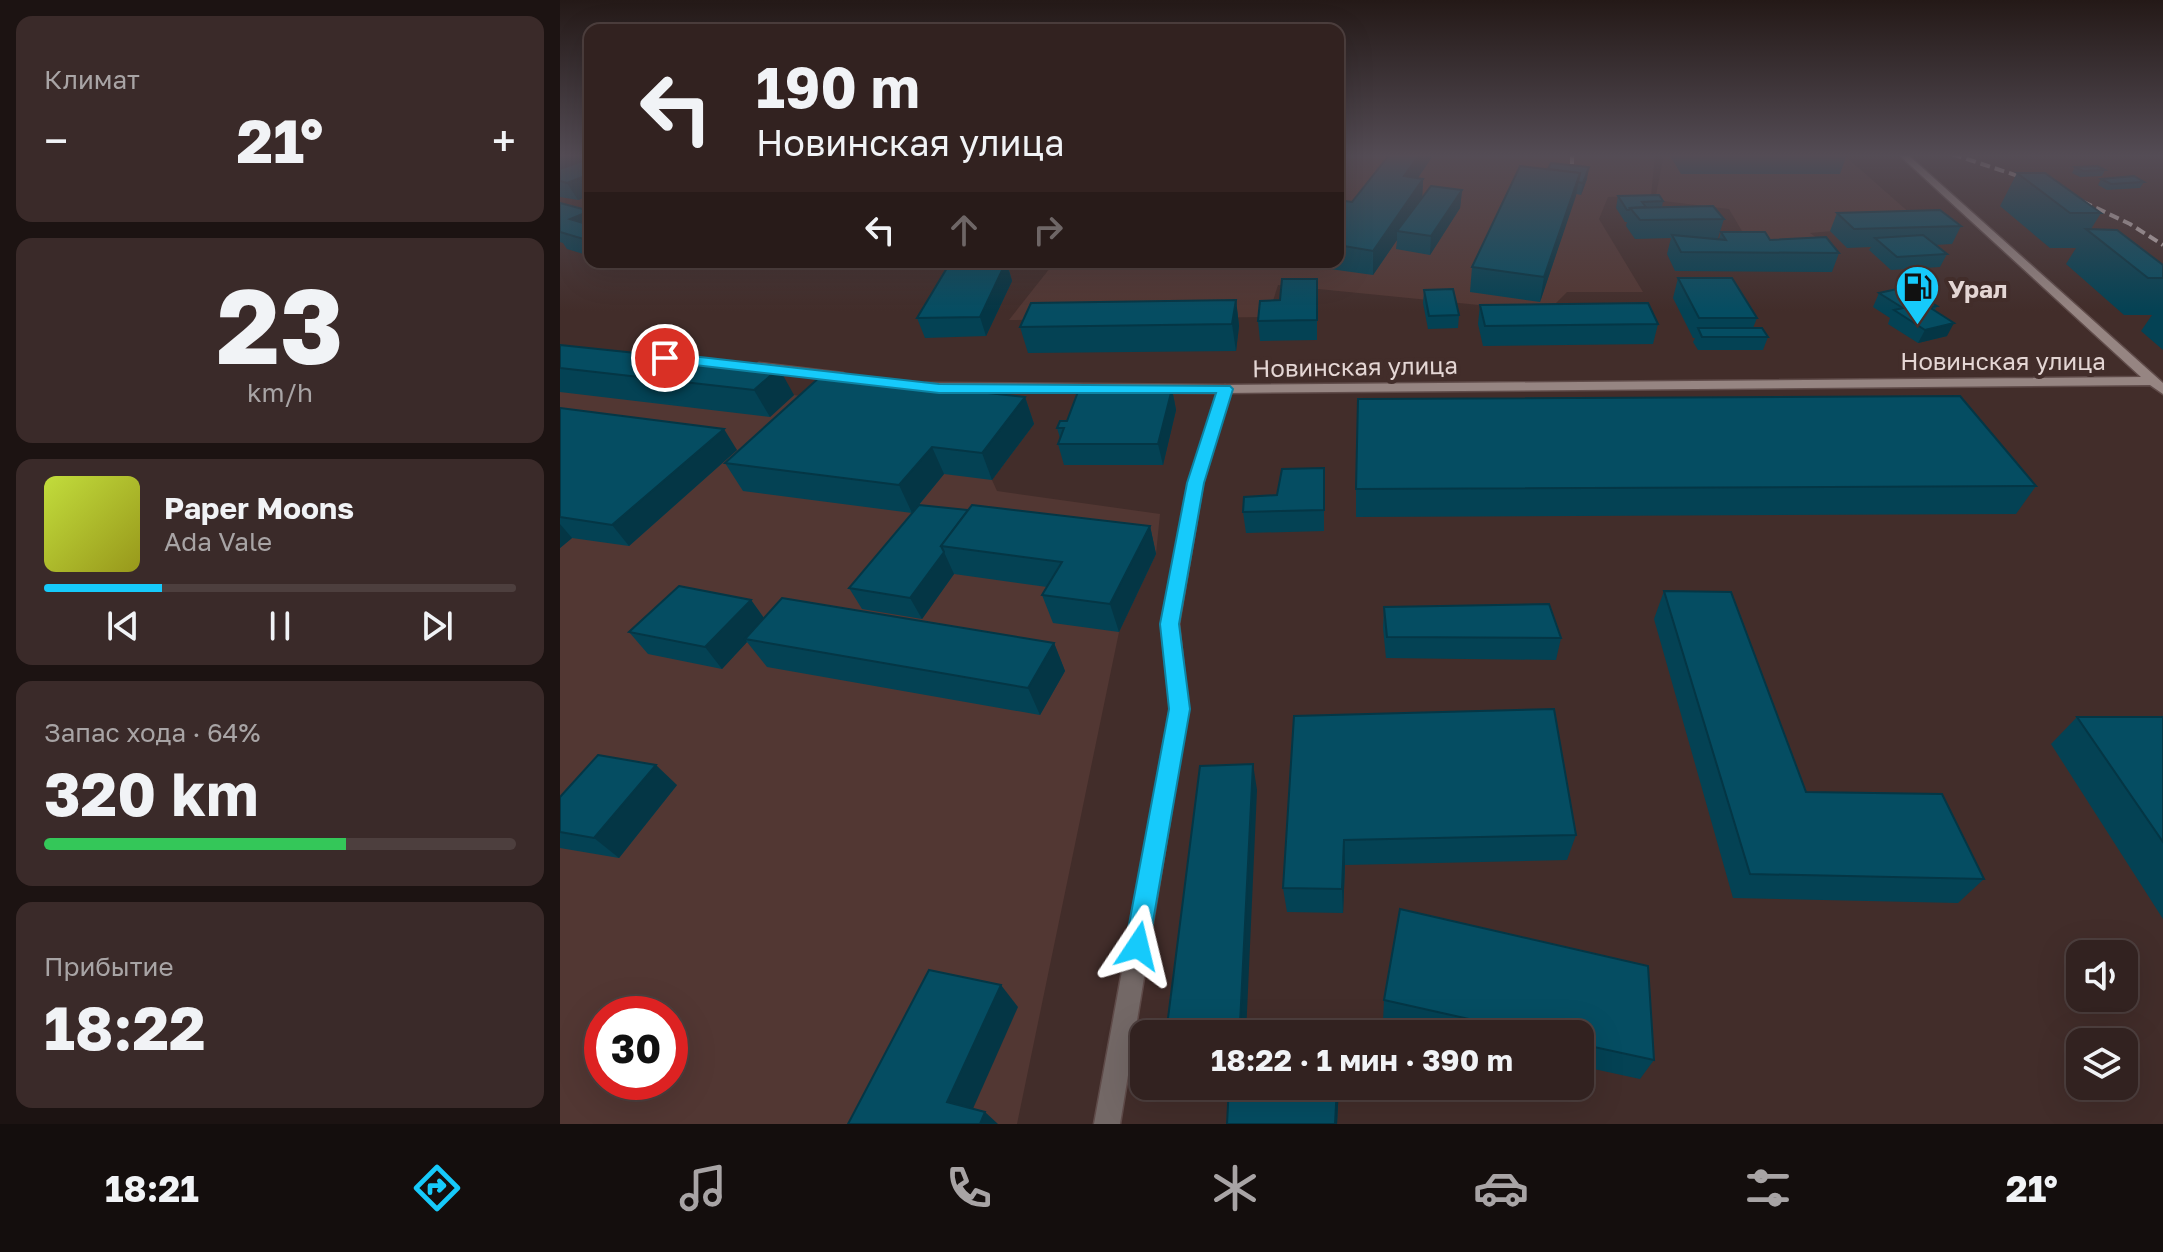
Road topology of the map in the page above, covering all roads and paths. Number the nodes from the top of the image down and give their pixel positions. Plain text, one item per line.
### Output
1 (1960, 206) edge
2 (737, 365) edge
3 (862, 379) edge
4 (2152, 381) junction
5 (908, 385) edge
6 (1225, 389) junction
7 (2163, 390) edge
8 (1107, 1124) edge

1 - 4 main road
2 - 3 main road
4 - 6 main road, Новинская улица
4 - 7 main road
5 - 6 main road, Новинская улица
6 - 8 street

